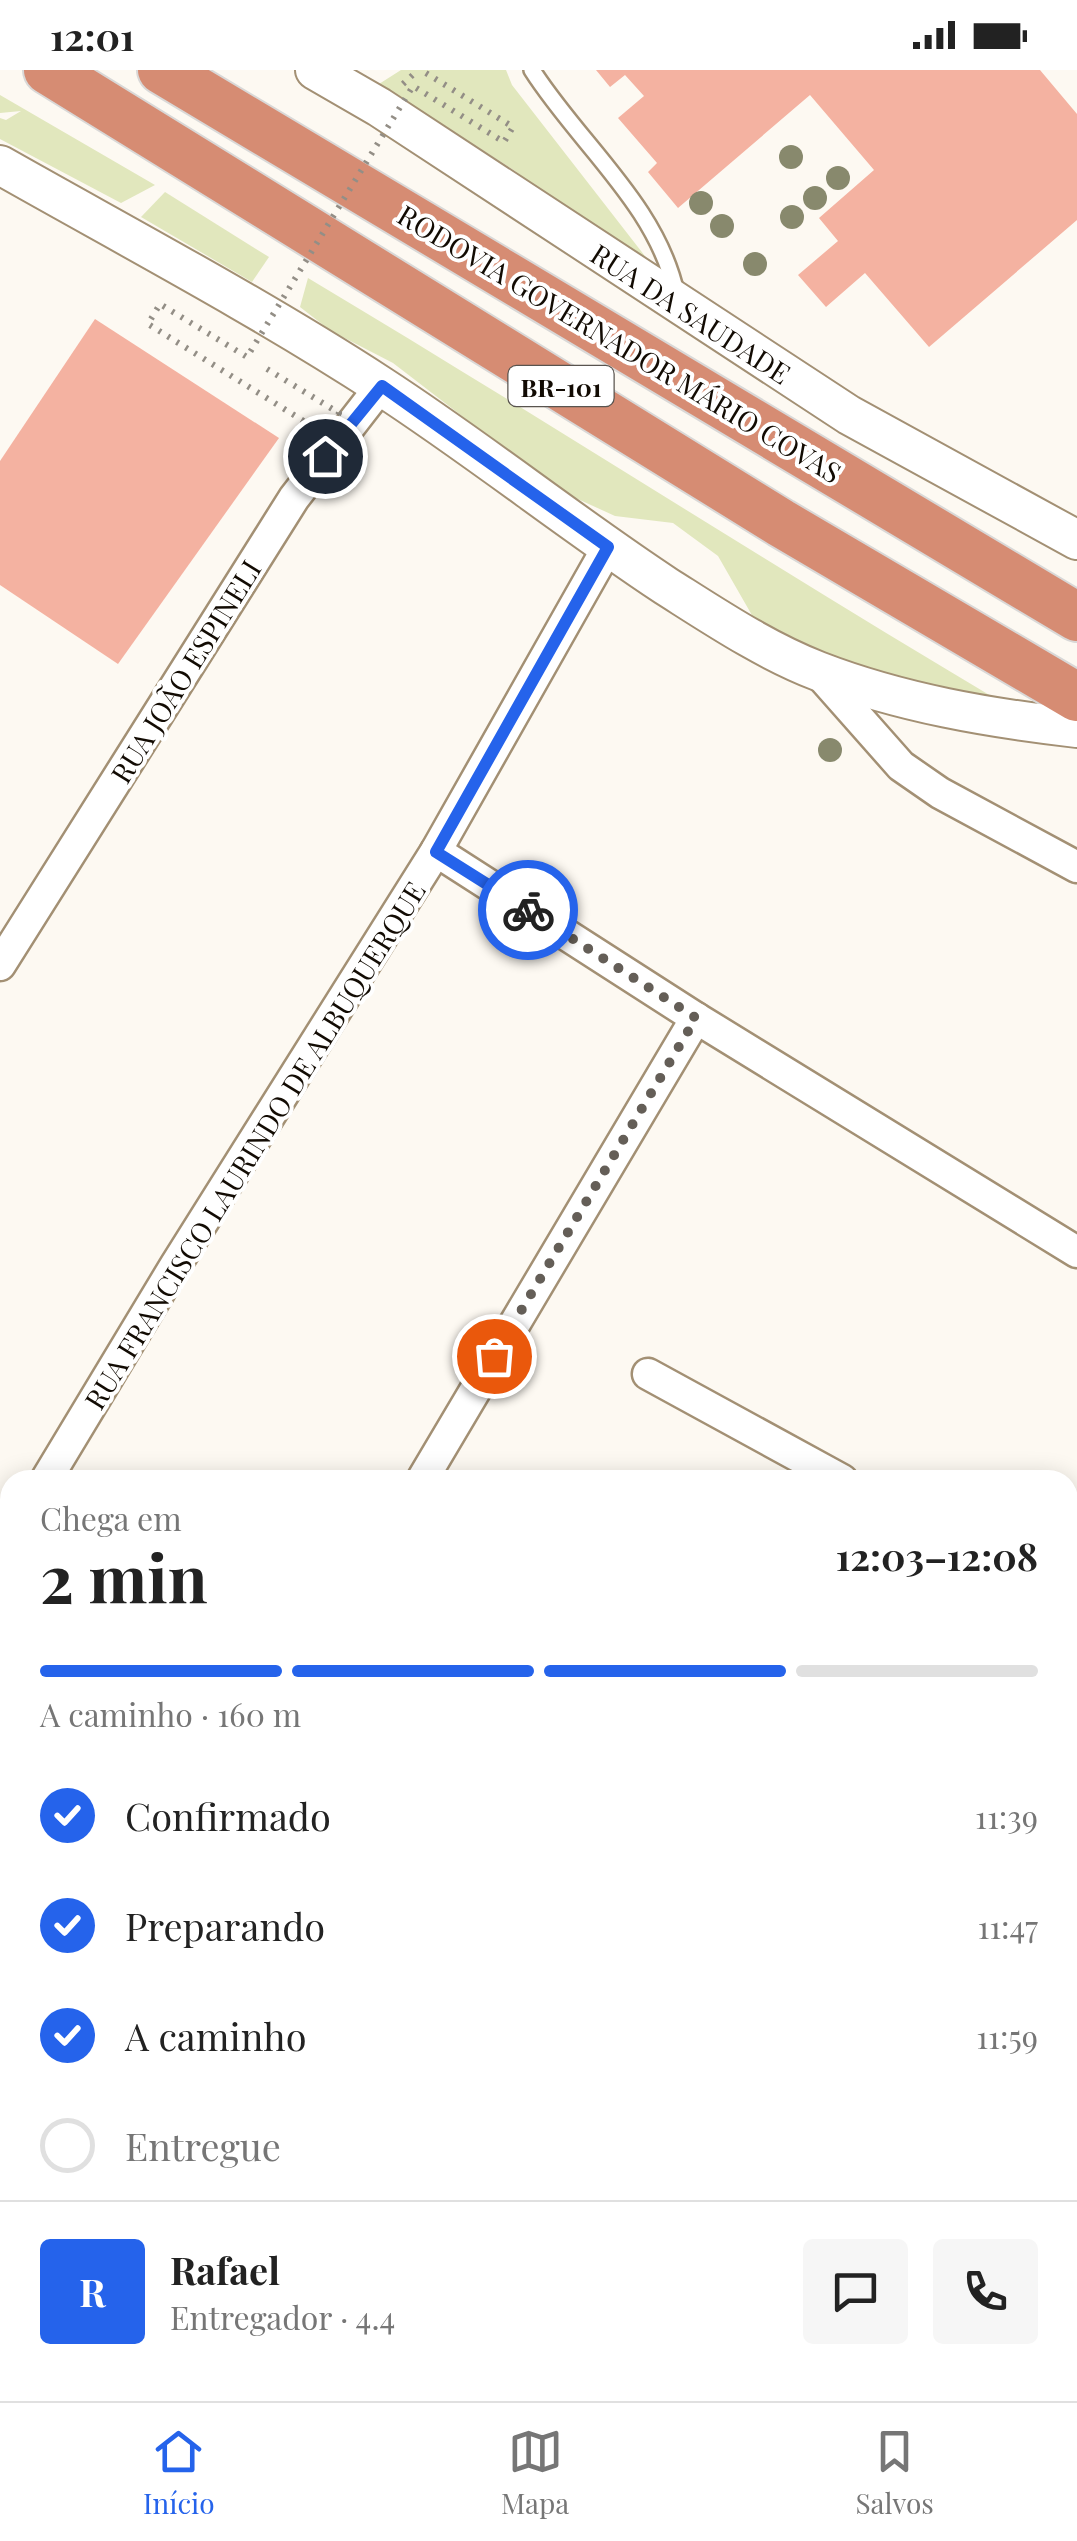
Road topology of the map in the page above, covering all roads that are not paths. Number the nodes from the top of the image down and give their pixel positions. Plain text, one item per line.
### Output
1 (48, 70) edge
2 (162, 70) edge
3 (315, 70) edge
4 (532, 70) edge
5 (0, 165) edge
6 (679, 307) junction
7 (382, 386) junction
8 (1077, 540) edge
9 (608, 547) junction
10 (1077, 617) edge
11 (817, 670) junction
12 (1077, 697) edge
13 (1077, 728) edge
14 (436, 852) junction
15 (1077, 868) edge
16 (0, 965) edge
17 (696, 1018) junction
18 (1077, 1252) edge
19 (648, 1374) dead end
20 (52, 1470) edge
21 (428, 1470) edge
22 (824, 1470) edge

1 - 12 highway, BR-101
2 - 10 highway, RODOVIA GOVERNADOR MÁRIO COVAS / BR-101
3 - 6 street, RUA DA SAUDADE
4 - 6 lane
5 - 7 street
6 - 8 street, RUA DA SAUDADE
7 - 9 street
7 - 16 street, RUA JOÃO ESPINELI
9 - 11 street
9 - 14 street, RUA FRANCISCO LAURINDO DE ALBUQUERQUE
11 - 13 street
11 - 15 street
14 - 17 street
14 - 20 street, RUA FRANCISCO LAURINDO DE ALBUQUERQUE
17 - 18 street
17 - 21 street
19 - 22 street

